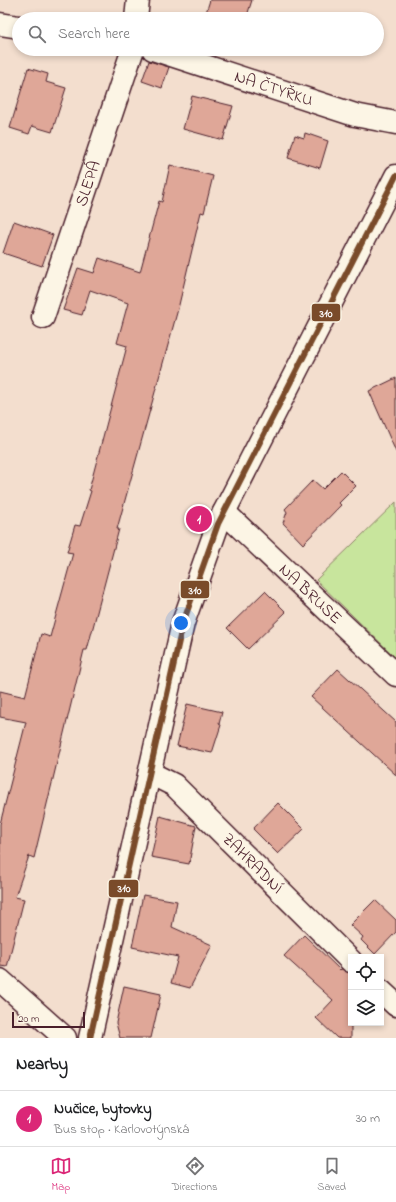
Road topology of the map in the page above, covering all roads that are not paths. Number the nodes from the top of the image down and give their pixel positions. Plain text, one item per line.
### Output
1 (138, 0) edge
2 (137, 12) edge
3 (0, 24) edge
4 (12, 26) edge
5 (131, 56) edge
6 (174, 56) edge
7 (396, 123) edge
8 (396, 176) edge
9 (43, 317) dead end
10 (224, 512) junction
11 (396, 675) edge
12 (150, 773) junction
13 (348, 958) edge
14 (0, 980) edge
15 (384, 994) edge
16 (396, 1006) edge
17 (65, 1038) edge
18 (90, 1038) edge

1 - 2 street
3 - 4 street
5 - 9 street, SLEPÁ
6 - 7 street, NA ČTYŘKU
8 - 10 street
10 - 11 street, NA BRUSE
10 - 12 street
12 - 13 street, ZAHRADNÍ
12 - 18 street
14 - 17 street
15 - 16 street

